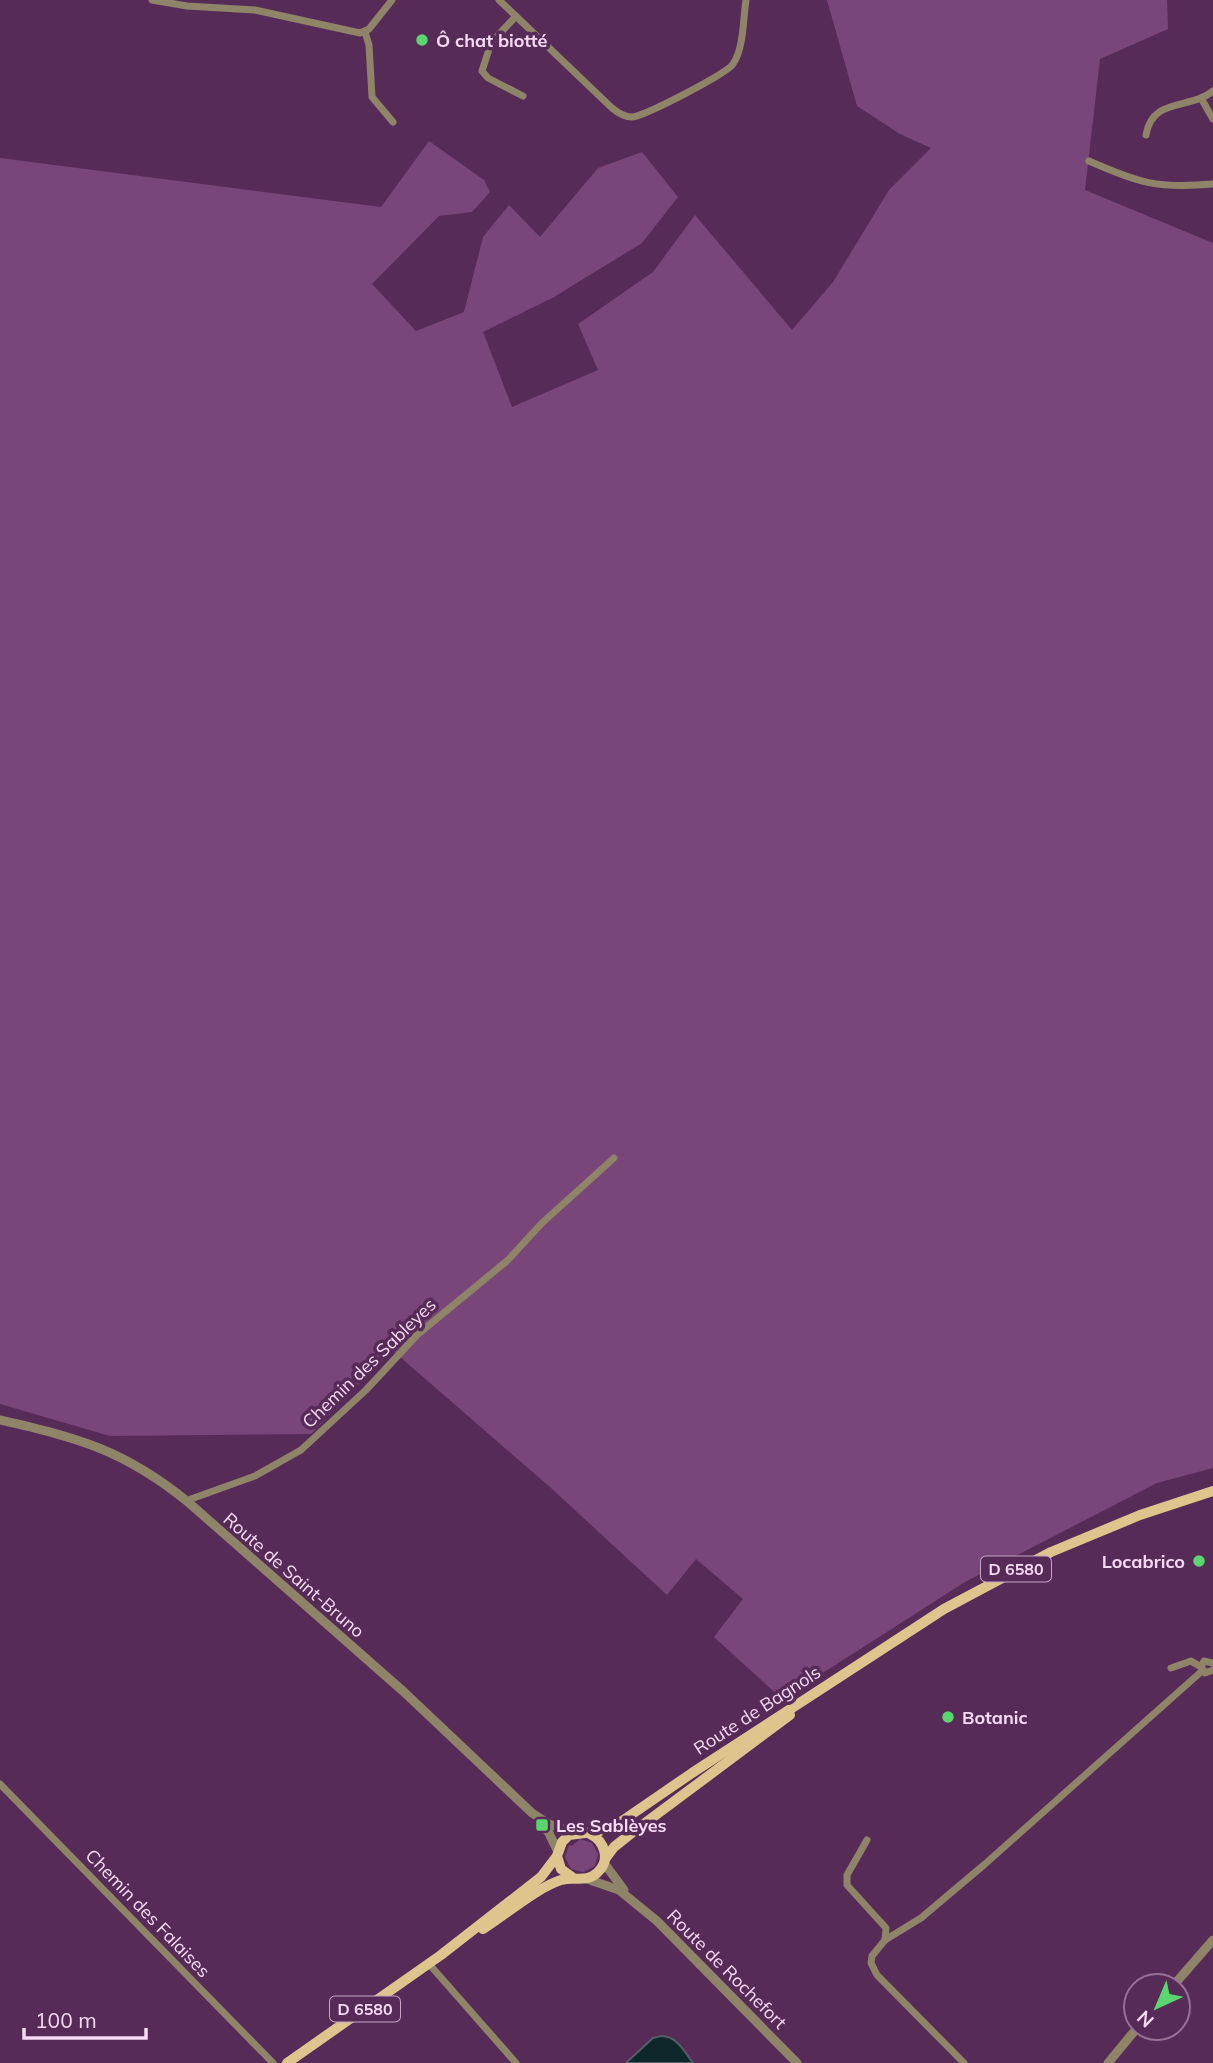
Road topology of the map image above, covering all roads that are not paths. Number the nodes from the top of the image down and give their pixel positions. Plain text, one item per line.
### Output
1 (152, 0) edge
2 (392, 0) edge
3 (499, 0) edge
4 (746, 0) edge
5 (516, 16) junction
6 (365, 32) junction
7 (1213, 91) edge
8 (523, 96) dead end
9 (1201, 98) junction
10 (1213, 119) edge
11 (393, 122) dead end
12 (1146, 135) dead end
13 (1089, 161) dead end
14 (1213, 184) edge
15 (614, 1158) dead end
16 (0, 1420) edge
17 (1213, 1491) edge
18 (188, 1502) junction
19 (1213, 1663) edge
20 (1171, 1668) dead end
21 (1202, 1669) junction
22 (1213, 1670) edge
23 (836, 1680) junction
24 (0, 1784) edge
25 (532, 1813) junction
26 (574, 1833) junction
27 (590, 1833) junction
28 (867, 1840) dead end
29 (558, 1854) junction
30 (604, 1861) junction
31 (572, 1877) junction
32 (587, 1879) junction
33 (632, 1899) junction
34 (884, 1940) junction
35 (1213, 1940) edge
36 (441, 1955) junction
37 (429, 1964) junction
38 (1185, 1972) edge
39 (1125, 2042) edge
40 (273, 2063) edge
41 (288, 2063) edge
42 (516, 2063) edge
43 (797, 2063) edge
44 (964, 2063) edge
45 (1108, 2063) edge

1 - 6 street
2 - 6 street
3 - 5 street
4 - 5 street
5 - 8 street
6 - 11 street
7 - 9 street
9 - 10 street
9 - 12 street
13 - 14 street
15 - 18 street, Chemin des Sableyes
16 - 18 street, Route de Saint-Bruno
17 - 23 main road, D 6580
18 - 25 street, Route de Saint-Bruno
19 - 21 street
20 - 21 street
21 - 22 street
21 - 34 street
23 - 27 main road, Route de Bagnols / D 6580
23 - 30 main road, Route de Bagnols / D 6580
24 - 40 street, Chemin des Falaises
25 - 26 street
25 - 29 street
26 - 27 main road, Route de Bagnols
26 - 29 main road
27 - 30 main road
28 - 34 street
29 - 31 main road
29 - 36 main road, D 6580
30 - 32 main road, Route de Bagnols
30 - 33 street
31 - 32 main road
31 - 36 main road, D 6580
32 - 33 street
33 - 43 street, Route de Rochefort
34 - 44 street
35 - 38 street
36 - 37 main road, D 6580
37 - 41 main road, D 6580
37 - 42 street
39 - 45 street

